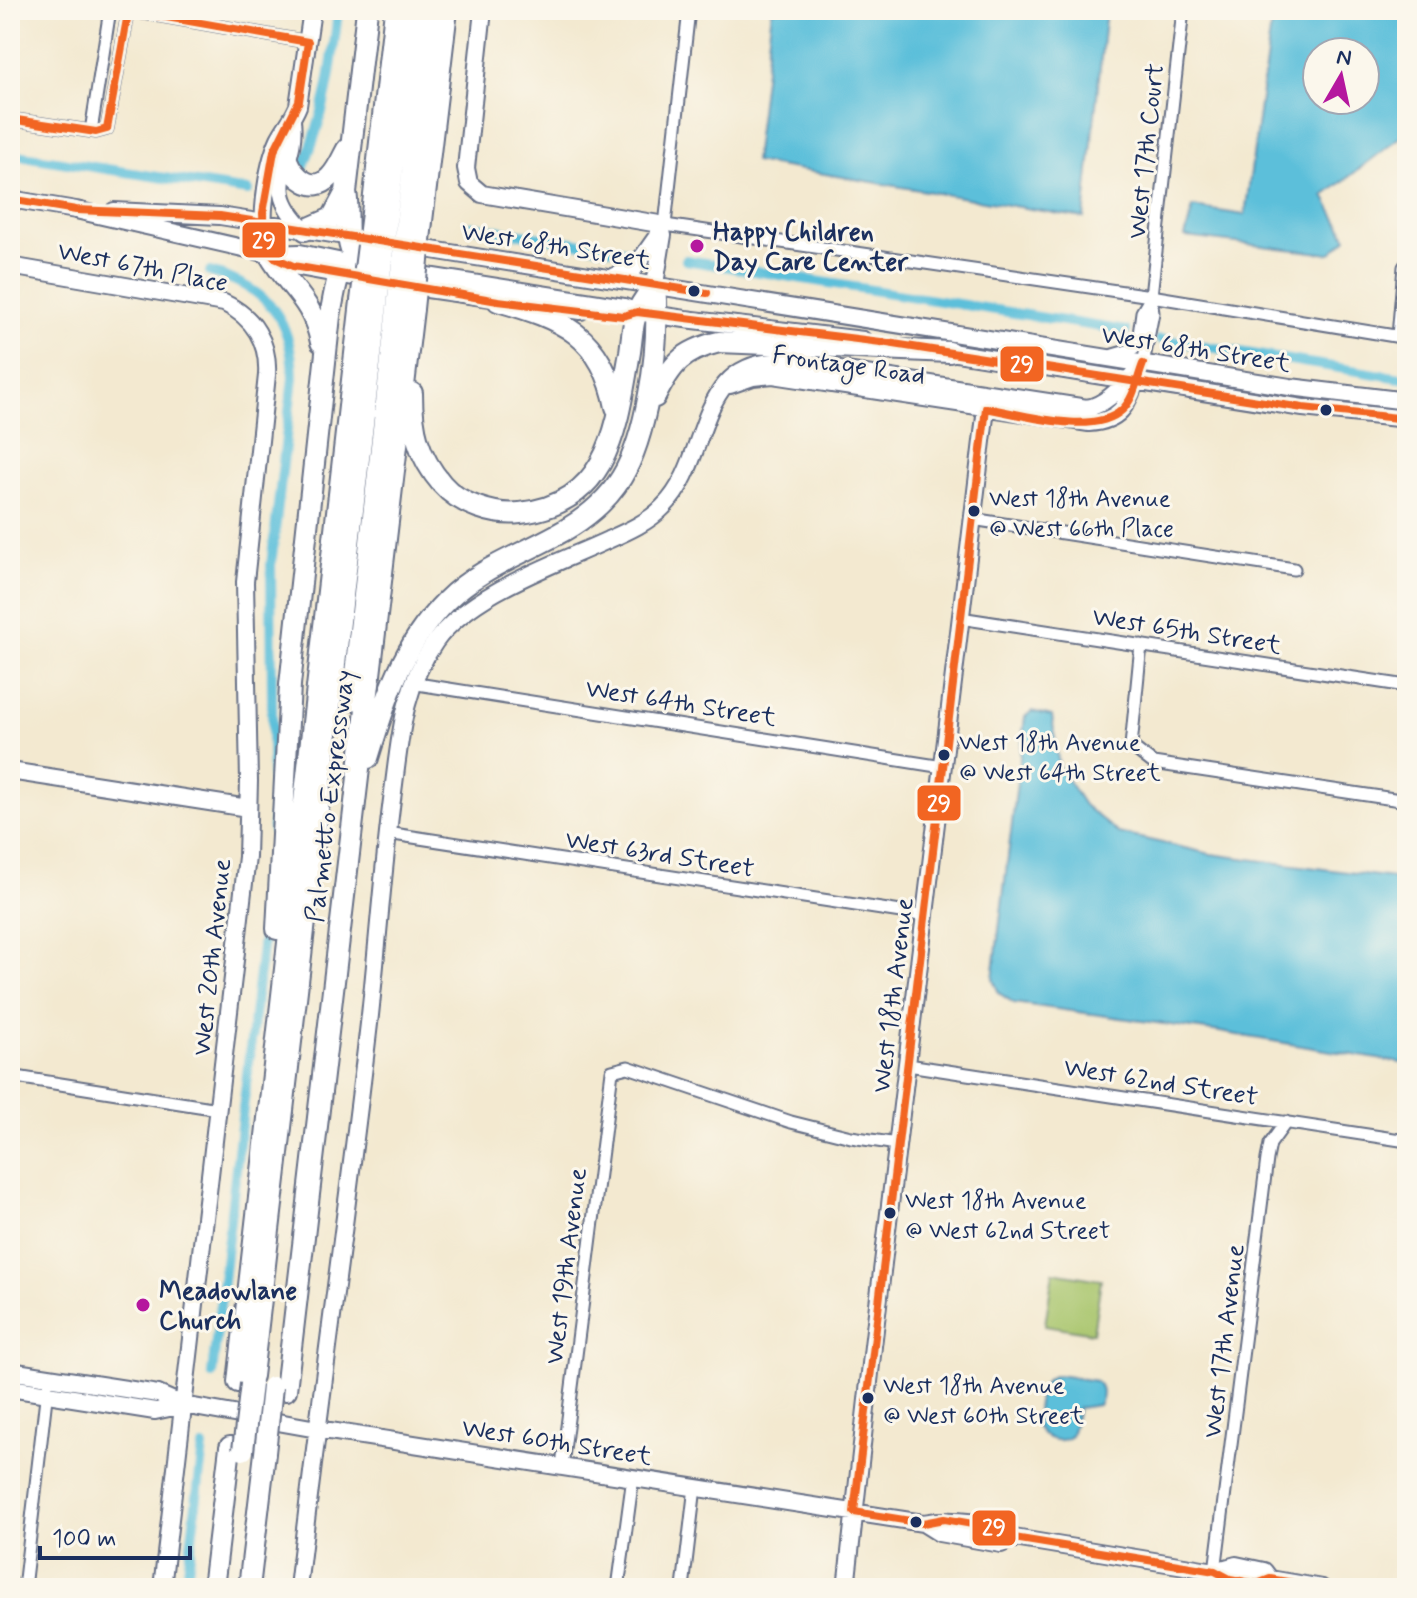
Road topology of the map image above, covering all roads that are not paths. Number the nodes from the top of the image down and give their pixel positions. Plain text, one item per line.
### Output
1 (122, 10) edge
2 (312, 10) edge
3 (367, 10) edge
4 (395, 10) edge
5 (411, 10) edge
6 (431, 10) edge
7 (447, 10) edge
8 (483, 10) edge
9 (689, 10) edge
10 (1183, 10) edge
11 (308, 42) junction
12 (10, 119) edge
13 (292, 120) junction
14 (91, 131) junction
15 (352, 138) junction
16 (287, 160) junction
17 (346, 192) junction
18 (10, 199) edge
19 (76, 210) junction
20 (397, 217) junction
21 (263, 223) junction
22 (665, 225) junction
23 (305, 230) junction
24 (348, 237) junction
25 (398, 245) junction
26 (269, 254) junction
27 (1407, 263) edge
28 (351, 265) junction
29 (10, 266) edge
30 (610, 277) junction
31 (655, 284) junction
32 (1151, 296) junction
33 (498, 301) junction
34 (387, 305) junction
35 (637, 312) junction
36 (657, 315) junction
37 (258, 331) joint
38 (1402, 337) edge
39 (950, 352) junction
40 (324, 357) junction
41 (1100, 357) junction
42 (1143, 364) junction
43 (1088, 374) junction
44 (1131, 381) junction
45 (724, 387) junction
46 (1009, 397) junction
47 (1407, 401) edge
48 (1096, 407) junction
49 (986, 408) junction
50 (618, 418) junction
51 (645, 419) junction
52 (1407, 419) edge
53 (972, 519) junction
54 (1294, 569) dead end
55 (960, 618) junction
56 (1141, 645) junction
57 (411, 683) junction
58 (1407, 686) edge
59 (943, 767) junction
60 (10, 771) edge
61 (1407, 801) edge
62 (353, 807) junction
63 (248, 808) junction
64 (387, 833) junction
65 (927, 916) junction
66 (279, 1005) junction
67 (908, 1065) junction
68 (10, 1076) edge
69 (218, 1109) junction
70 (1286, 1122) junction
71 (1407, 1141) edge
72 (897, 1144) junction
73 (10, 1371) edge
74 (46, 1377) junction
75 (244, 1383) junction
76 (10, 1388) edge
77 (279, 1388) junction
78 (47, 1394) junction
79 (183, 1405) junction
80 (317, 1429) junction
81 (236, 1448) junction
82 (271, 1454) junction
83 (562, 1466) junction
84 (633, 1477) junction
85 (695, 1487) junction
86 (854, 1512) junction
87 (1215, 1571) junction
88 (1270, 1584) edge
89 (24, 1588) edge
90 (162, 1588) edge
91 (213, 1588) edge
92 (227, 1588) edge
93 (249, 1588) edge
94 (263, 1588) edge
95 (298, 1588) edge
96 (618, 1588) edge
97 (683, 1588) edge
98 (846, 1588) edge
99 (1322, 1588) edge

1 - 11 street
1 - 14 street
1 - 14 street
2 - 11 street
3 - 15 highway
4 - 20 highway, Palmetto Expressway
5 - 20 highway
6 - 20 highway
7 - 20 highway, Palmetto Expressway
8 - 22 street, West 68th Street
9 - 22 street
10 - 32 street, West 17th Court
11 - 13 street
12 - 14 street
13 - 16 street
13 - 21 street
15 - 16 highway
15 - 17 highway
16 - 23 street
17 - 23 highway
17 - 24 highway
18 - 19 street, West 68th Street
19 - 21 street, West 68th Street
19 - 26 street, West 68th Street
20 - 34 highway, Palmetto Expressway, bridge
20 - 34 highway, Palmetto Expressway, bridge
21 - 23 street, West 68th Street
21 - 26 street
22 - 30 street
22 - 31 street
22 - 32 street, West 68th Street
23 - 24 street, West 68th Street
24 - 25 street, West 68th Street
24 - 28 highway
25 - 28 highway
25 - 30 street, West 68th Street
26 - 28 street, West 68th Street
26 - 40 highway
27 - 38 street
28 - 33 street, West 68th Street
28 - 35 street, West 68th Street
28 - 40 highway
29 - 37 street, West 67th Place
30 - 31 street, West 68th Street
31 - 35 highway
31 - 36 highway
31 - 41 street, West 68th Street
32 - 38 street, West 68th Street
32 - 41 street, West 17th Court
32 - 42 street, West 17th Court
33 - 35 street, West 68th Street
33 - 50 highway
34 - 50 highway
34 - 62 highway, Palmetto Expressway
34 - 66 highway, Palmetto Expressway
34 - 75 highway
34 - 77 highway
35 - 36 street, West 68th Street
35 - 50 highway
36 - 39 street, West 68th Street
36 - 51 highway
37 - 63 street, West 20th Avenue
39 - 43 street, West 68th Street
39 - 51 highway
40 - 66 highway
41 - 42 street, West 68th Street
42 - 44 street
42 - 47 street, West 68th Street
43 - 44 street, West 68th Street
43 - 48 street
44 - 48 street
44 - 49 street, Frontage Road
44 - 52 street, West 68th Street
45 - 46 street, Frontage Road
45 - 49 street, Frontage Road
45 - 57 street
46 - 48 street, Frontage Road
46 - 49 street
49 - 53 street, West 18th Avenue
51 - 62 highway
53 - 54 street
53 - 55 street, West 18th Avenue
55 - 56 street, West 65th Street
55 - 59 street, West 18th Avenue
56 - 58 street, West 65th Street
56 - 61 street
57 - 59 street, West 64th Street
57 - 64 street
59 - 65 street, West 18th Avenue
60 - 63 street
62 - 77 highway, Palmetto Expressway
63 - 69 street, West 20th Avenue
64 - 65 street, West 63rd Street
64 - 80 street
65 - 67 street, West 18th Avenue
66 - 75 highway, Palmetto Expressway
67 - 70 street, West 62nd Street
67 - 72 street, West 18th Avenue
68 - 69 street
69 - 79 street, West 20th Avenue
70 - 71 street, West 62nd Street
70 - 87 street, West 17th Avenue
72 - 83 street, West 19th Avenue
72 - 86 street, West 18th Avenue
73 - 74 street, West 60th Street
74 - 78 street
74 - 79 street, West 60th Street
75 - 81 highway, Palmetto Expressway
76 - 78 street, West 60th Street
77 - 82 highway, Palmetto Expressway
78 - 79 street, West 60th Street
78 - 89 street
79 - 80 street, West 60th Street
79 - 90 street, West 20th Avenue
80 - 83 street, West 60th Street
80 - 95 street
81 - 91 highway, Palmetto Expressway
81 - 92 highway
82 - 93 highway
82 - 94 highway, Palmetto Expressway
83 - 84 street, West 60th Street
84 - 85 street, West 60th Street
84 - 96 street
85 - 86 street, West 60th Street
85 - 97 street
86 - 87 street, West 60th Street
86 - 98 street, West 18th Avenue
87 - 88 street, West 60th Street
88 - 99 street, West 60th Street

